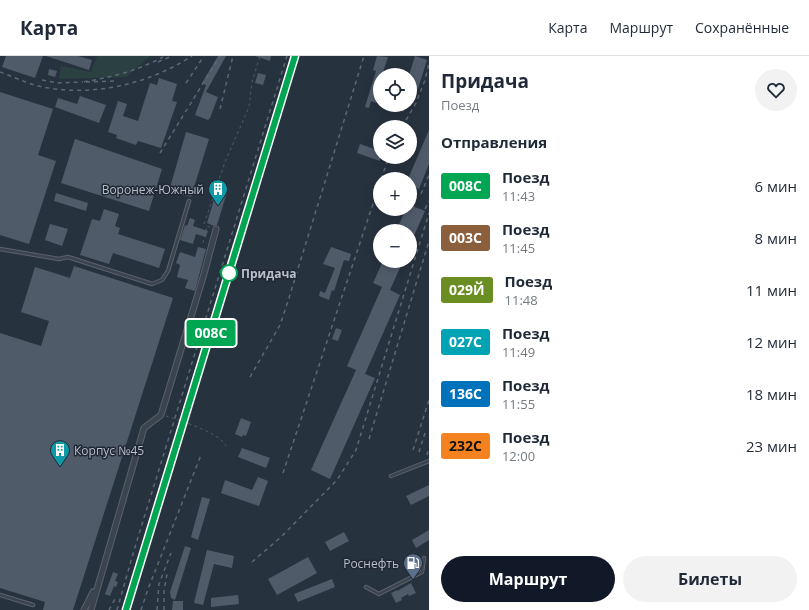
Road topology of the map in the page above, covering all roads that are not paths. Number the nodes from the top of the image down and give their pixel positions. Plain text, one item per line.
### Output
1 (189, 201) dead end
2 (216, 229) dead end
3 (0, 249) edge
4 (429, 461) edge
5 (391, 476) dead end
6 (424, 558) dead end
7 (98, 582) junction
8 (366, 587) dead end
9 (0, 595) edge
10 (33, 605) dead end
11 (84, 610) edge
12 (91, 610) edge

1 - 3 lane
2 - 7 street
4 - 5 lane
6 - 8 lane
7 - 11 street
7 - 12 street
9 - 10 lane

